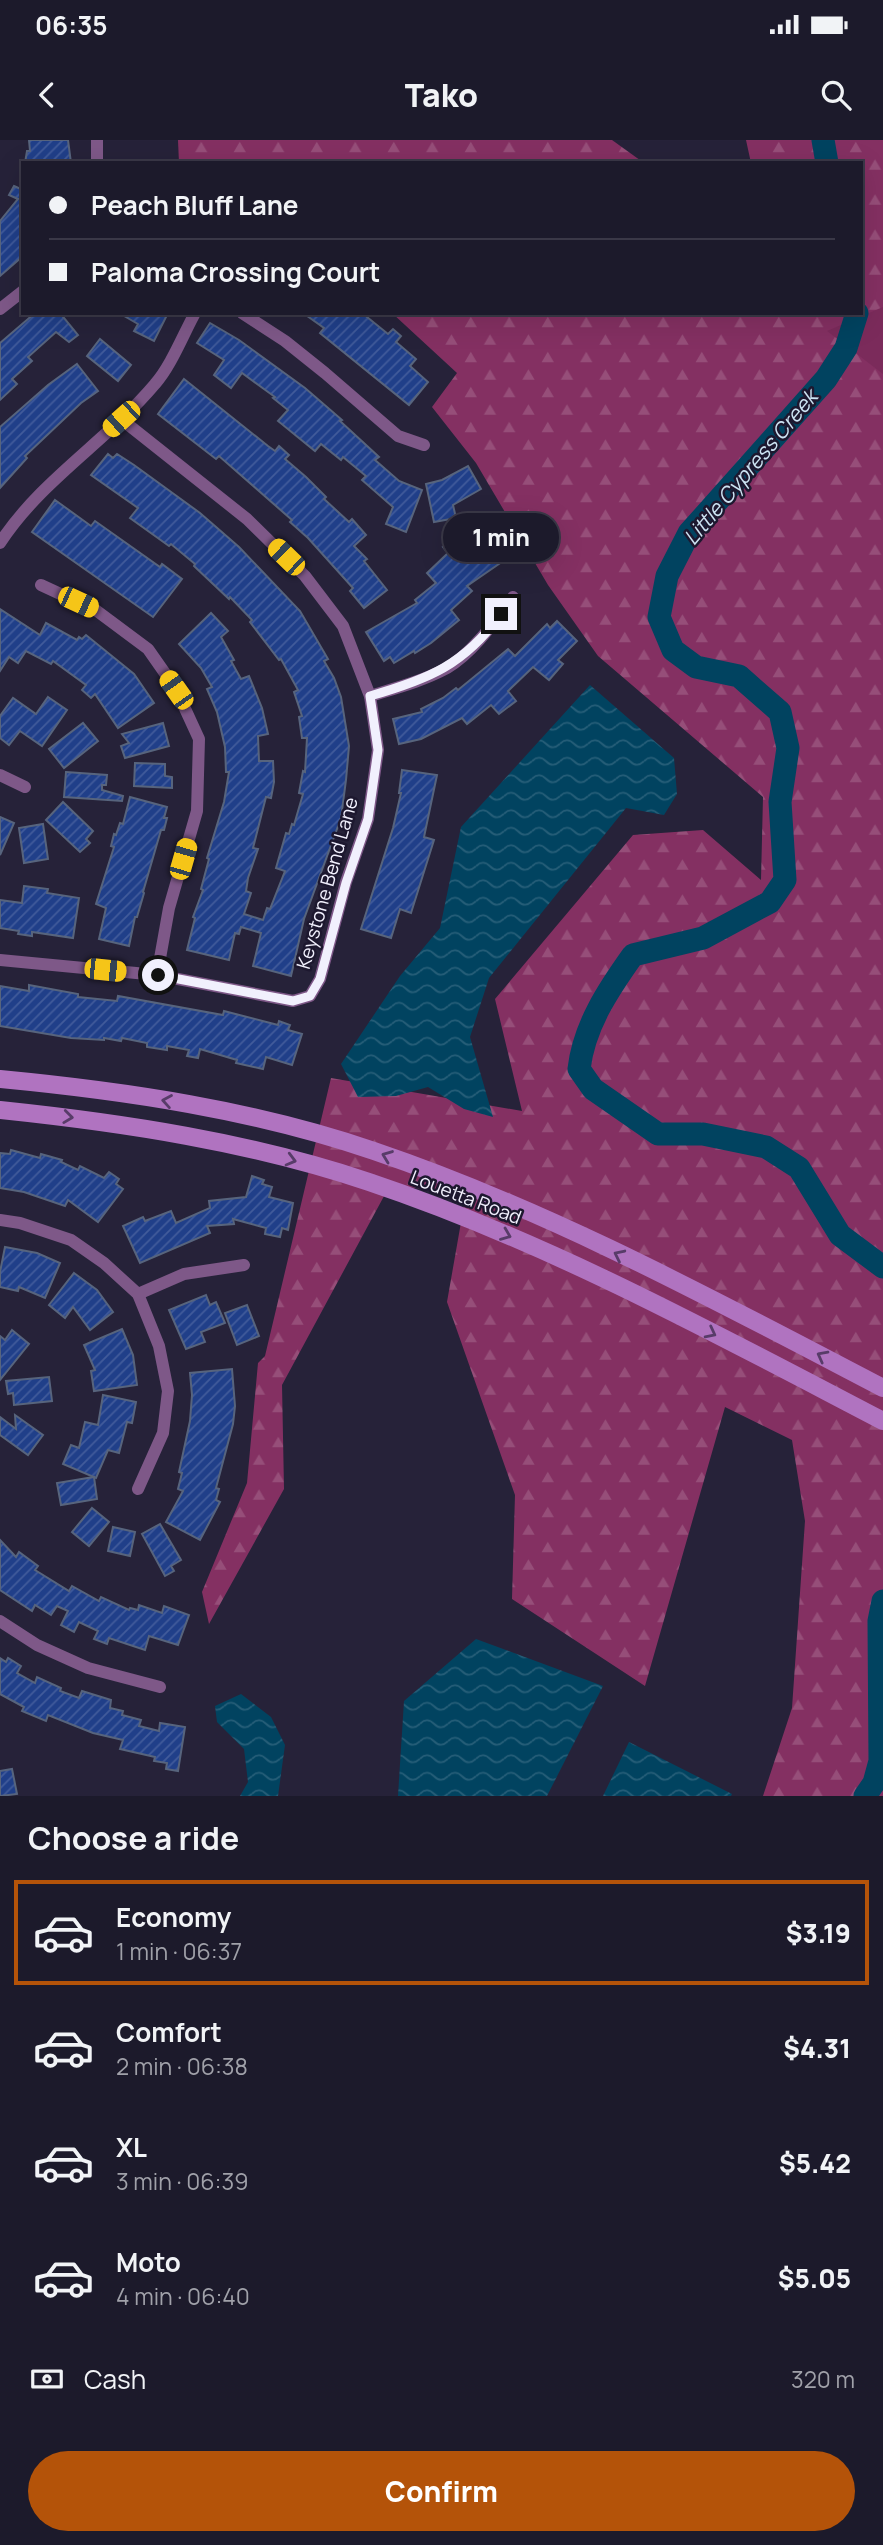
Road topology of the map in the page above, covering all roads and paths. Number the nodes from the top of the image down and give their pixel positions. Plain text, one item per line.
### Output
1 (97, 140) edge
2 (97, 161) edge
3 (21, 292) edge
4 (0, 309) edge
5 (194, 315) edge
6 (245, 315) edge
7 (121, 419) junction
8 (424, 445) dead end
9 (0, 543) edge
10 (41, 585) dead end
11 (513, 597) dead end
12 (370, 696) junction
13 (0, 775) edge
14 (25, 787) dead end
15 (0, 960) edge
16 (158, 975) junction
17 (0, 1079) edge
18 (0, 1110) edge
19 (0, 1220) edge
20 (244, 1265) dead end
21 (138, 1294) junction
22 (883, 1388) edge
23 (883, 1421) edge
24 (138, 1489) dead end
25 (0, 1621) edge
26 (160, 1687) dead end

1 - 2 street
3 - 4 street
5 - 7 street
6 - 8 street
7 - 9 street
7 - 12 street, Keystone Bend Lane
10 - 16 street
11 - 12 street
12 - 16 street, Keystone Bend Lane
13 - 14 street
15 - 16 street
22 -> 17 main road, Louetta Road
18 -> 23 main road, Louetta Road
19 - 21 street
20 - 21 street
21 - 24 street
25 - 26 street

